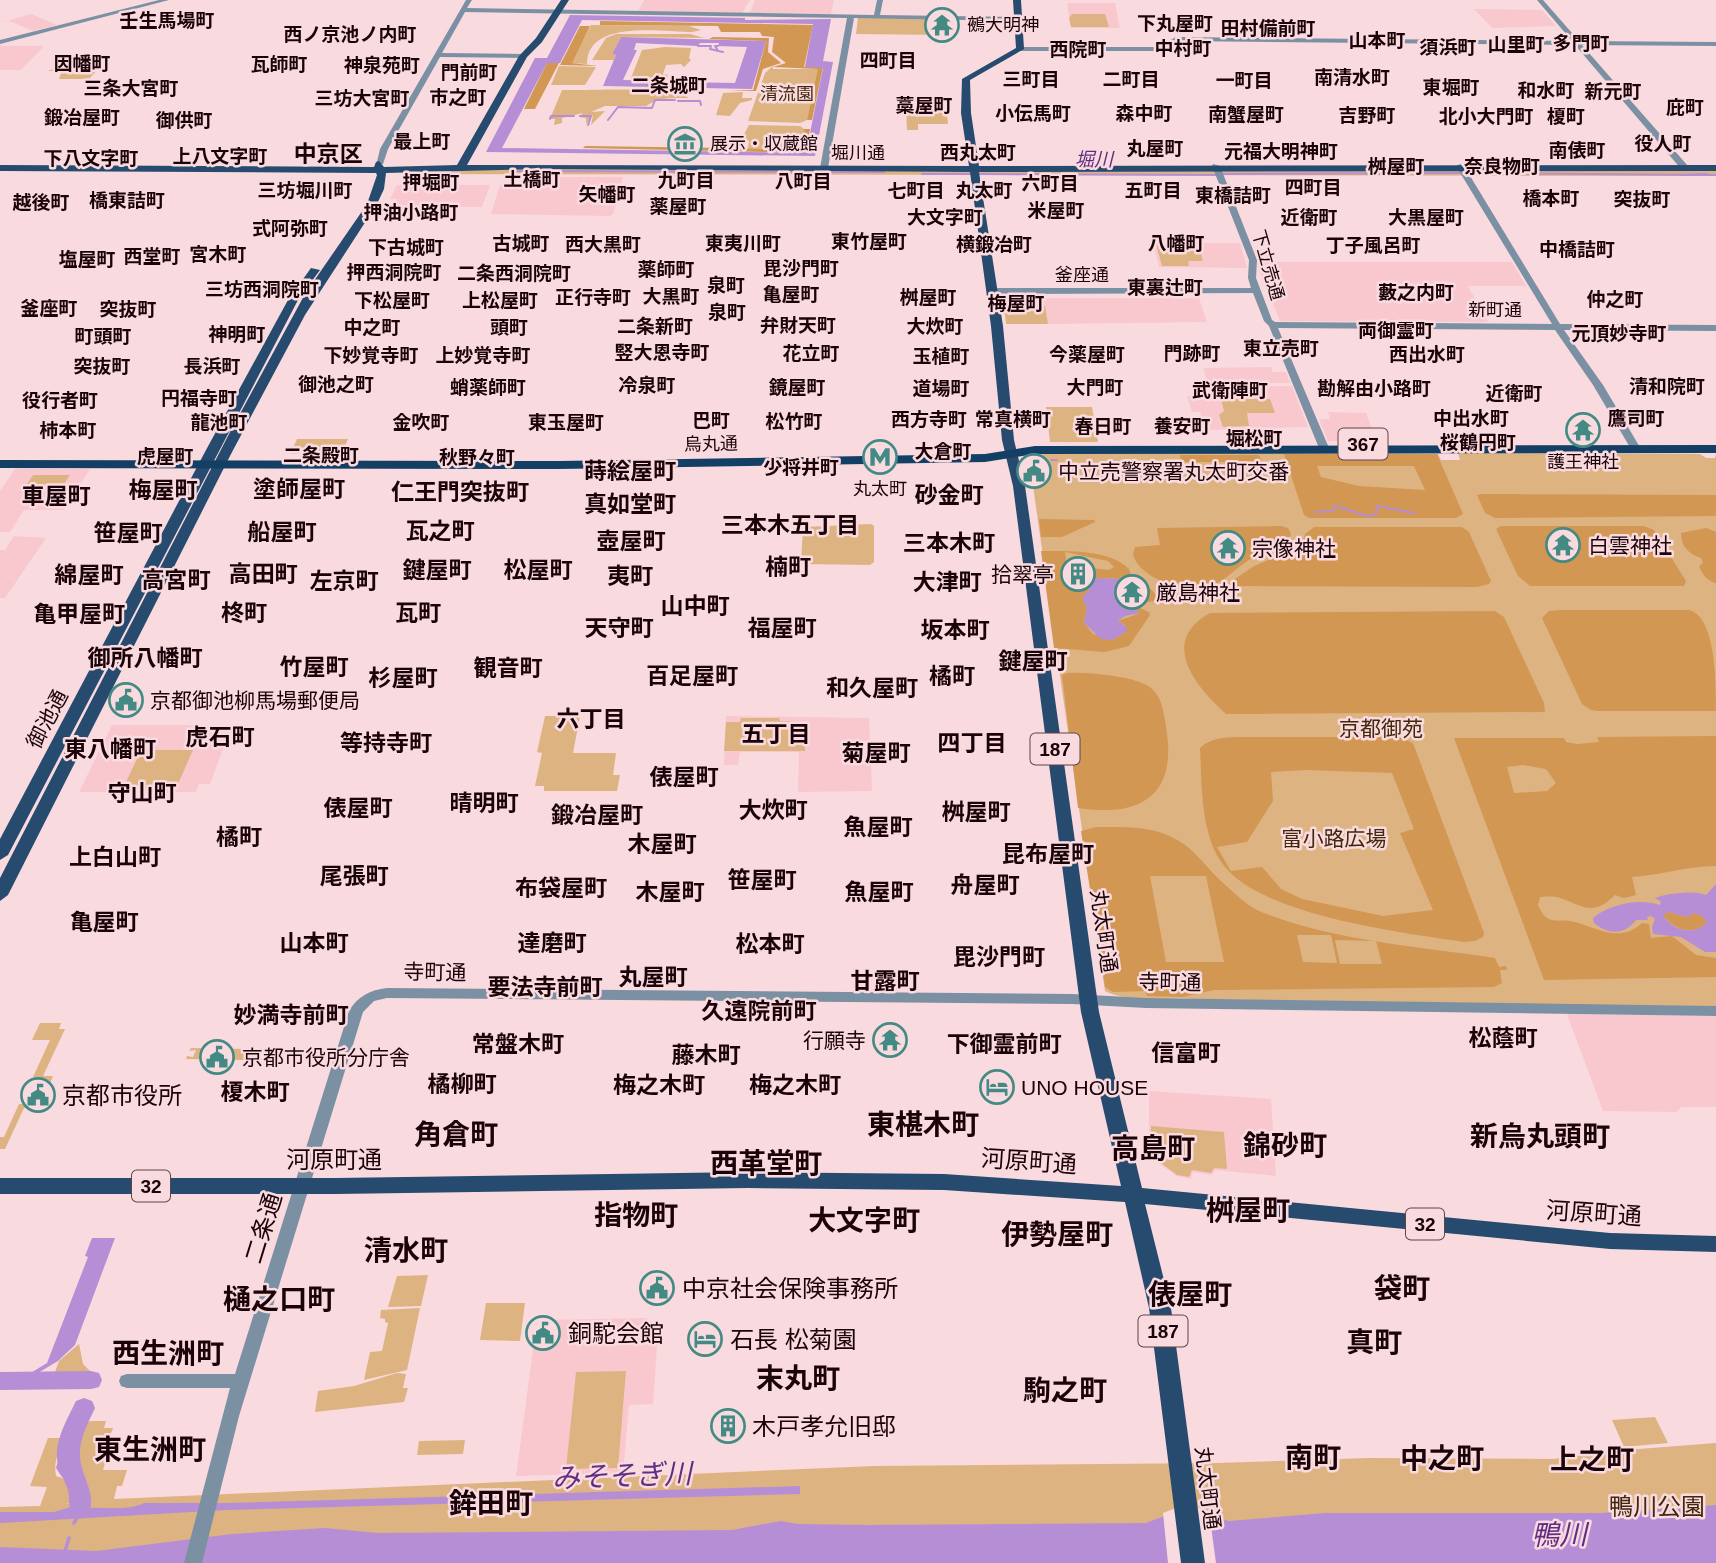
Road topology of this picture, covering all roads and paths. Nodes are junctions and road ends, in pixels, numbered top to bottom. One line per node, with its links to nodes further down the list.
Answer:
1 (166, 0): 12 (street)
2 (469, 0): 7 (street, 御池通)
3 (565, 0): 8 (main road)
4 (880, 0): 10 (street)
5 (1017, 0): 11 (main road)
6 (1539, 0): 13 (street)
7 (463, 10): 8 (street); 18 (street, 御池通)
8 (558, 12): 9 (street); 19 (main road)
9 (851, 16): 10 (street); 24 (street)
10 (877, 16): 11 (street)
11 (1019, 19): 16 (main road)
12 (3, 40)
13 (1576, 43): 14 (street); 17 (street); 25 (street)
14 (1716, 44)
15 (1178, 48): 17 (street)
16 (1020, 49): 17 (street); 29 (main road, 丸太町通 / 187)
17 (1157, 49)
18 (438, 55): 19 (street); 27 (street, 御池通)
19 (523, 56): 21 (main road)
20 (0, 163): 23 (main road, 堀川通)
21 (461, 165): 24 (main road, 堀川通); 27 (main road, 堀川通)
22 (1716, 166): 25 (main road, 堀川通)
23 (157, 167): 26 (main road, 堀川通); 27 (main road, 堀川通)
24 (825, 167): 29 (main road, 堀川通)
25 (1683, 167): 28 (main road, 堀川通)
26 (0, 168)
27 (378, 168): 41 (main road, 御池通)
28 (1462, 170): 30 (main road, 堀川通); 34 (street)
29 (975, 171): 30 (main road, 堀川通); 32 (main road, 丸太町通 / 187)
30 (1219, 171): 31 (street, 下立売通)
31 (1257, 290): 32 (street, 釜座通); 33 (street, 下立売通)
32 (992, 291): 39 (main road, 丸太町通 / 187)
33 (1273, 325): 34 (street, 新町通); 36 (street, 下立売通)
34 (1557, 326): 35 (street, 新町通); 37 (street)
35 (1716, 328)
36 (1323, 446): 37 (highway, 烏丸通 / 367); 39 (highway, 烏丸通 / 367)
37 (1635, 447): 38 (highway, 烏丸通 / 367)
38 (1716, 447)
39 (1012, 452): 41 (highway, 烏丸通 / 367); 46 (main road, 丸太町通 / 187)
40 (0, 458): 41 (highway, 烏丸通 / 367)
41 (213, 462): 42 (highway, 烏丸通 / 367); 43 (main road, 御池通); 44 (main road, 御池通)
42 (0, 464)
43 (0, 855)
44 (0, 895)
45 (372, 996): 46 (street, 寺町通); 49 (street, 二条通)
46 (1089, 1000): 47 (street, 寺町通); 50 (main road, 丸太町通 / 187)
47 (1716, 1011)
48 (0, 1186): 49 (main road, 河原町通 / 32)
49 (302, 1186): 50 (main road, 河原町通 / 32); 53 (street, 二条通)
50 (1135, 1195): 51 (main road, 河原町通 / 32); 56 (main road, 丸太町通 / 187)
51 (1716, 1244)
52 (127, 1381): 53 (street)
53 (241, 1381): 54 (street, 二条通)
54 (208, 1502): 55 (street, 二条通)
55 (193, 1563)
56 (1193, 1563)

